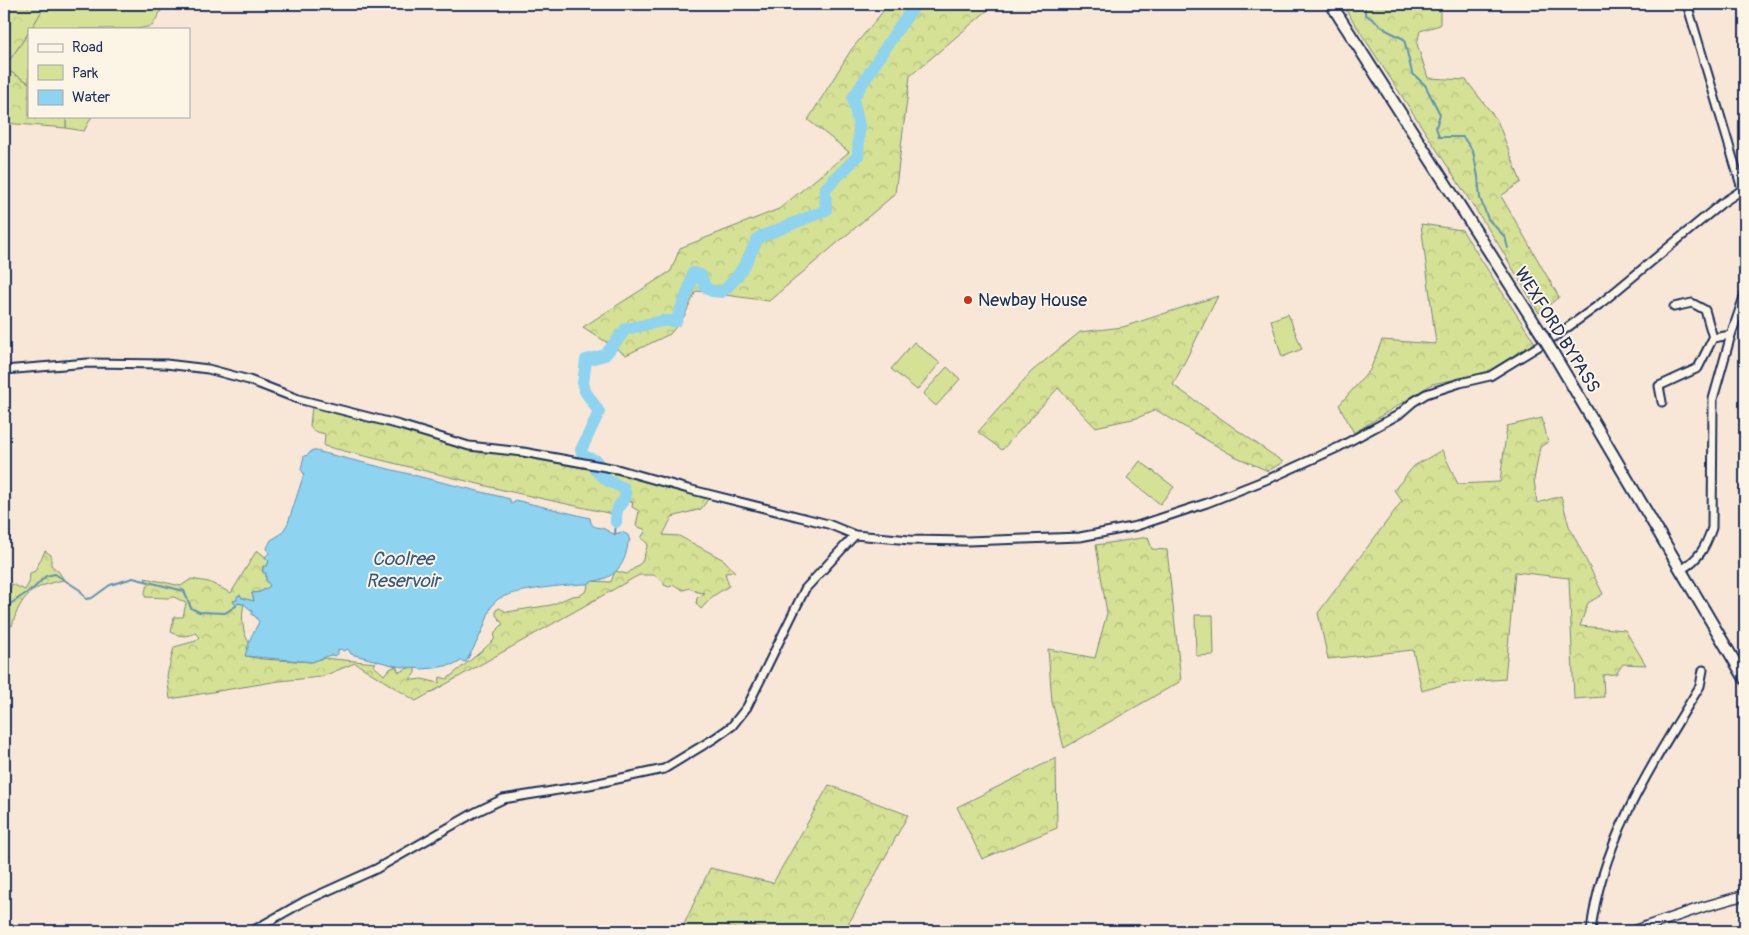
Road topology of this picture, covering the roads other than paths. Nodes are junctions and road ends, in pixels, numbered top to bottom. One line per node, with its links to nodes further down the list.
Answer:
1 (1331, 4): 12 (highway, WEXFORD BYPASS, bridge)
2 (1687, 4): 3 (street)
3 (1744, 189): 4 (street); 11 (street)
4 (1745, 198)
5 (1745, 294): 7 (street)
6 (1674, 307): 8 (street)
7 (1731, 336): 8 (street); 12 (street)
8 (1713, 338): 10 (street)
9 (4, 370): 11 (street)
10 (1662, 402)
11 (855, 535): 16 (street)
12 (1682, 570): 14 (highway, WEXFORD BYPASS)
13 (1703, 670): 17 (street)
14 (1745, 679)
15 (1745, 895): 18 (main road)
16 (252, 931)
17 (1592, 931)
18 (1633, 931)

